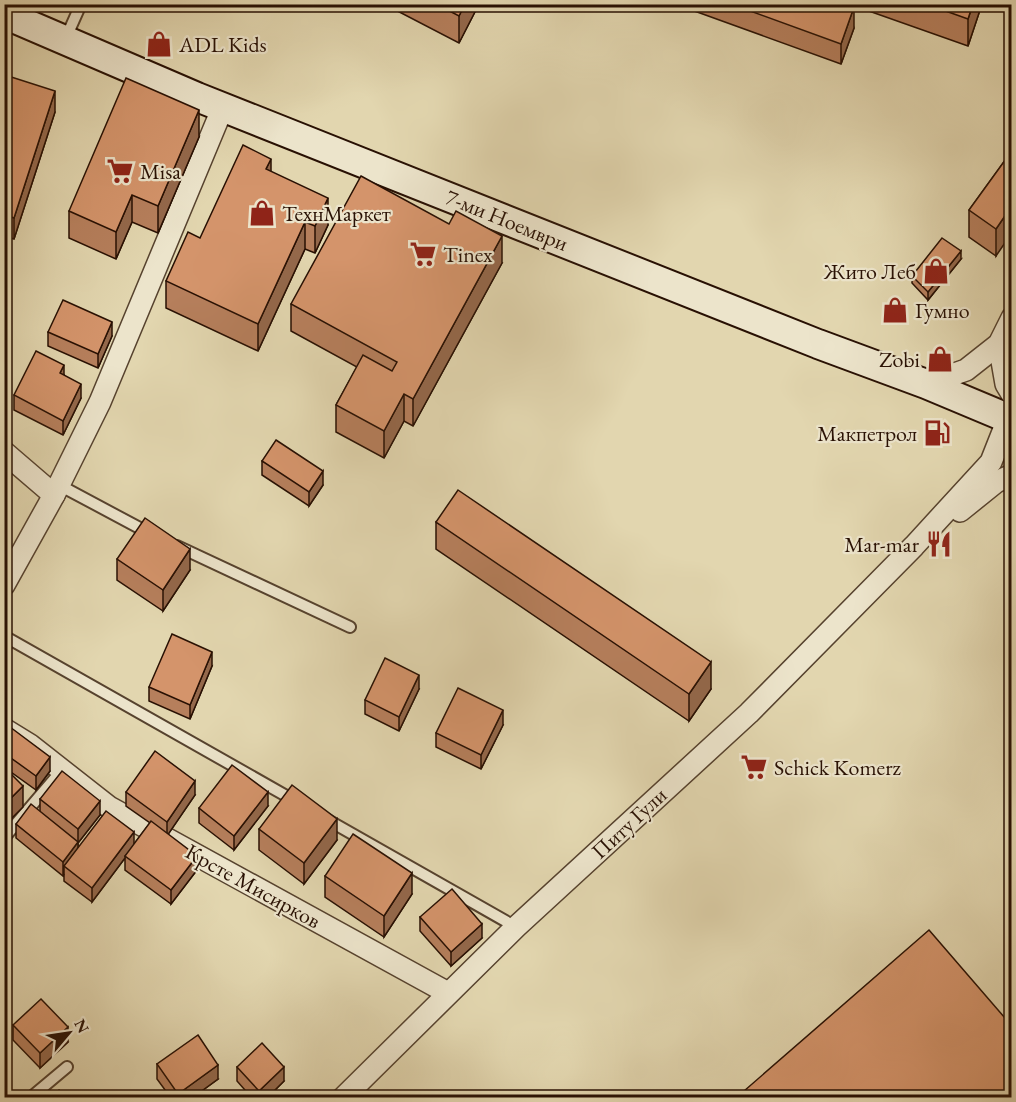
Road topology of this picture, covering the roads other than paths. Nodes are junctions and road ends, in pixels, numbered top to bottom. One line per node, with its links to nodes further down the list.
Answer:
1 (81, 4): 3 (lane)
2 (4, 14): 3 (street, 7-ми Ноември)
3 (64, 41): 4 (street, 7-ми Ноември)
4 (223, 106): 7 (street, 7-ми Ноември); 11 (street)
5 (1011, 318): 6 (street)
6 (999, 344): 7 (street); 8 (street)
7 (926, 384): 8 (street, 7-ми Ноември)
8 (1010, 411): 14 (street, Питу Гули)
9 (4, 452): 11 (street)
10 (1011, 475): 14 (street, Питу Гули)
11 (57, 490): 12 (lane); 15 (street)
12 (159, 537)
13 (170, 542): 16 (lane)
14 (914, 546): 21 (street, Питу Гули)
15 (4, 585)
16 (350, 627)
17 (4, 636): 21 (lane)
18 (4, 729): 19 (street, Крсте Мисирков)
19 (62, 770): 20 (lane); 22 (street, Крсте Мисирков)
20 (4, 838)
21 (516, 927): 22 (street, Питу Гули)
22 (448, 993): 25 (street, Питу Гули)
23 (67, 1067): 24 (lane)
24 (30, 1098)
25 (343, 1098)

